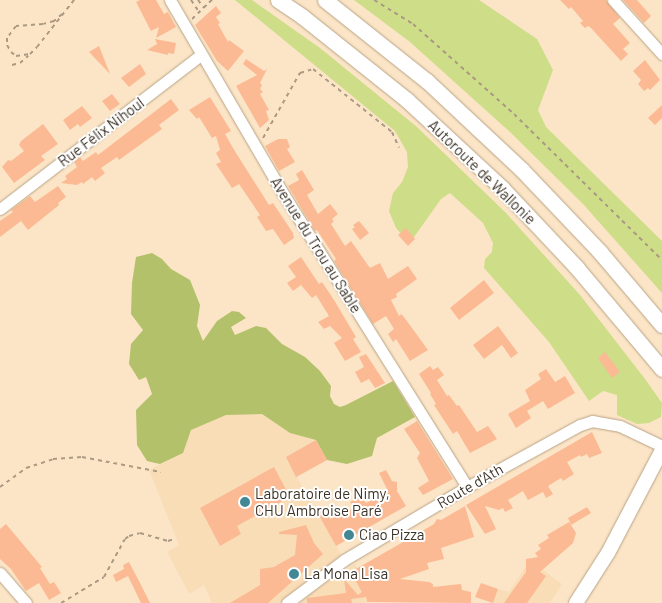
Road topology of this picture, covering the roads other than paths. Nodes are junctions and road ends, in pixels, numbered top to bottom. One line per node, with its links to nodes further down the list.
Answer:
1 (170, 0): 5 (street, Avenue du Trou au Sable)
2 (278, 0): 9 (highway, Autoroute de Wallonie)
3 (325, 0): 8 (highway, Autoroute de Wallonie)
4 (613, 0): 6 (street)
5 (201, 54): 7 (street, Rue Félix Nihoul); 12 (street, Avenue du Trou au Sable)
6 (662, 54)
7 (0, 209)
8 (662, 325)
9 (659, 366)
10 (662, 446): 12 (street, Route d'Ath)
11 (662, 450): 14 (main road)
12 (467, 487): 15 (street, Route d'Ath)
13 (0, 573): 16 (street)
14 (584, 597): 17 (main road)
15 (290, 602)
16 (26, 603)
17 (576, 603)

